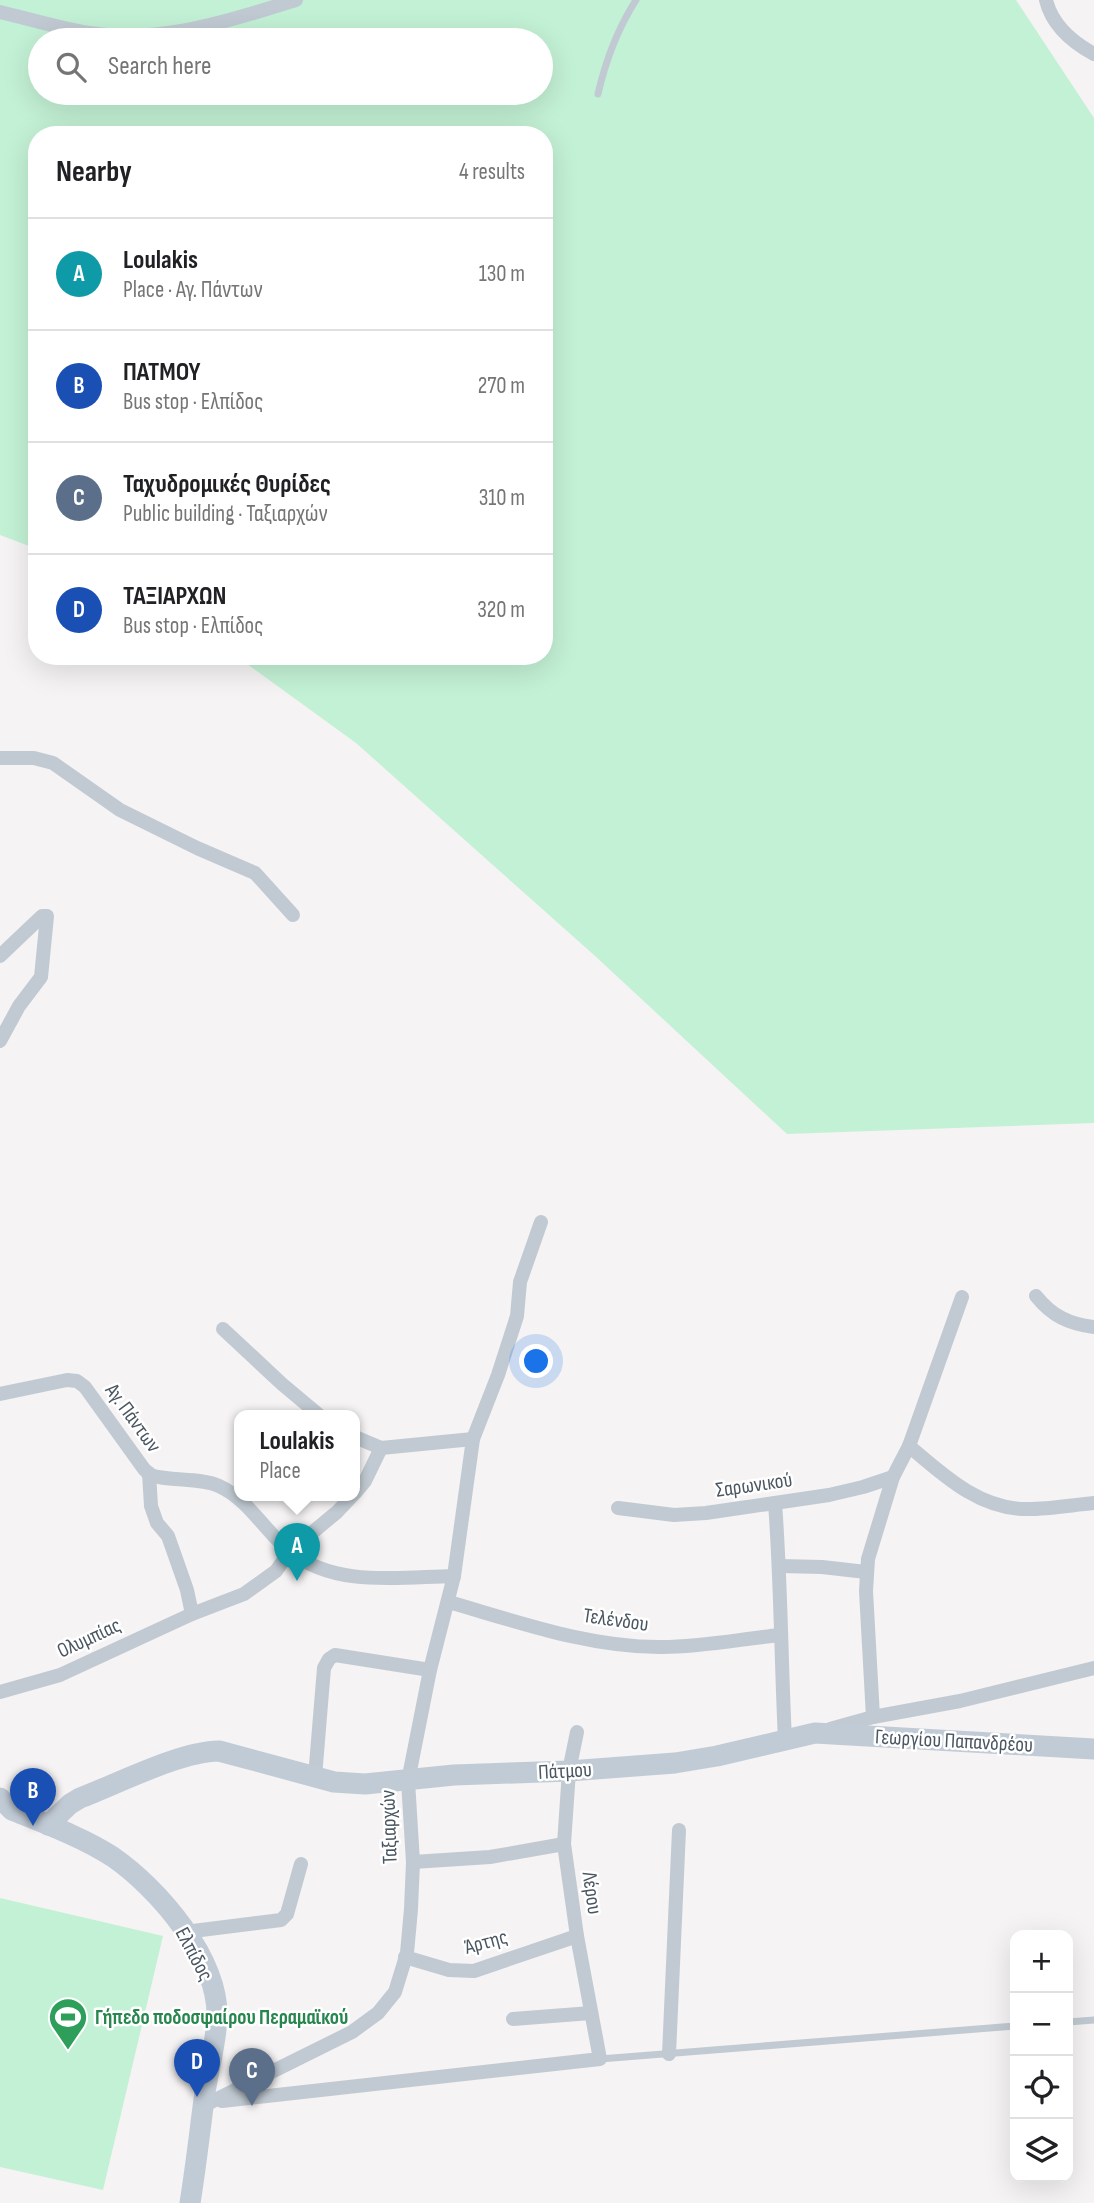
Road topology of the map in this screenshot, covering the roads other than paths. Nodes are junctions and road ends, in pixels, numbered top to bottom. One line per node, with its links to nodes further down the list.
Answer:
1 (296, 0): 6 (street)
2 (636, 0): 8 (lane)
3 (1046, 0): 7 (street)
4 (0, 12): 5 (street)
5 (69, 28)
6 (194, 28)
7 (1094, 54)
8 (598, 94)
9 (0, 758): 10 (street)
10 (293, 915)
11 (0, 956): 12 (street)
12 (0, 1041)
13 (541, 1222): 21 (street, Ταξιαρχών)
14 (1036, 1296): 16 (street)
15 (962, 1297): 22 (street)
16 (1094, 1327)
17 (223, 1329): 19 (street)
18 (0, 1394): 24 (street, Αγ. Πάντων)
19 (313, 1410)
20 (360, 1439): 23 (street)
21 (473, 1439): 23 (street); 36 (street, Ταξιαρχών)
22 (909, 1446): 25 (street); 31 (street)
23 (381, 1448): 26 (street, Ολυμπίας)
24 (149, 1474): 27 (street, Αγ. Πάντων); 38 (street)
25 (893, 1477): 30 (street, Σαρωνικού); 35 (street)
26 (360, 1487)
27 (234, 1494)
28 (241, 1501): 33 (street, Αγ. Πάντων)
29 (347, 1501): 33 (street, Ολυμπίας)
30 (775, 1503): 32 (street, Σαρωνικού); 34 (street)
31 (1094, 1503)
32 (618, 1508)
33 (290, 1551): 36 (street, Αγ. Πάντων); 38 (street, Ολυμπίας)
34 (780, 1566): 35 (street); 39 (street)
35 (866, 1572): 43 (street)
36 (454, 1576): 37 (street, Ταξιαρχών)
37 (449, 1602): 39 (street, Τελένδου); 41 (street, Ταξιαρχών)
38 (192, 1614): 42 (street, Ολυμπίας)
39 (780, 1635): 46 (street)
40 (1094, 1668): 43 (street, Πάτμου)
41 (430, 1670): 49 (street); 50 (street, Ταξιαρχών)
42 (0, 1692)
43 (873, 1717): 45 (street, Πάτμου)
44 (577, 1732): 48 (street, Λέρου)
45 (815, 1733): 46 (street, Πάτμου); 47 (street, Γεωργίου Παπανδρέου)
46 (785, 1740): 48 (street, Πάτμου)
47 (1094, 1749)
48 (569, 1771): 50 (street, Πάτμου); 54 (street, Λέρου)
49 (315, 1777): 50 (street, Πάτμου); 52 (street, Πάτμου)
50 (408, 1781): 55 (street, Ταξιαρχών)
51 (0, 1798): 52 (street, Ελπίδος)
52 (48, 1825): 57 (street, Ελπίδος)
53 (679, 1830): 65 (street)
54 (564, 1844): 55 (street); 58 (street, Λέρου)
55 (412, 1862): 59 (street, Ταξιαρχών)
56 (301, 1864): 57 (street)
57 (185, 1932): 67 (street, Ελπίδος)
58 (577, 1936): 59 (street, Άρτης); 60 (street, Λέρου)
59 (405, 1957): 67 (street, Ταξιαρχών)
60 (590, 2013): 61 (street); 66 (street, Λέρου)
61 (513, 2019)
62 (1094, 2020): 63 (lane)
63 (1073, 2022)
64 (1010, 2026): 65 (lane)
65 (669, 2054): 66 (lane)
66 (600, 2059): 67 (street)
67 (207, 2104): 68 (street, Ελπίδος)
68 (190, 2203)

